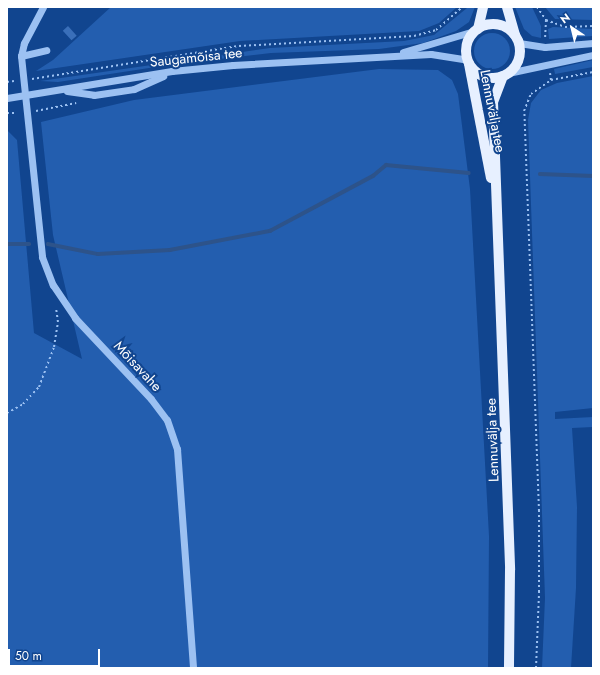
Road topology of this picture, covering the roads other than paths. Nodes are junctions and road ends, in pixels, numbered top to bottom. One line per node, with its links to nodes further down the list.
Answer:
1 (43, 7): 9 (street)
2 (483, 7): 4 (main road)
3 (506, 7): 5 (main road)
4 (476, 30): 5 (main road); 8 (street, Saugamõisa tee); 11 (main road)
5 (517, 39): 6 (street); 13 (main road)
6 (593, 43)
7 (46, 50): 9 (street)
8 (389, 55): 11 (street, Saugamõisa tee); 12 (street, Saugamõisa tee)
9 (21, 56): 15 (street, Mõisavahe)
10 (593, 56): 13 (street)
11 (468, 61): 13 (main road); 17 (main road, Lennuvälja tee)
12 (172, 72): 14 (street, Saugamõisa tee); 14 (street)
13 (505, 75): 17 (main road, Lennuvälja tee)
14 (61, 90): 15 (street, Saugamõisa tee)
15 (26, 96): 16 (street, Saugamõisa tee); 18 (street, Mõisavahe)
16 (7, 98)
17 (498, 211): 19 (main road, Lennuvälja tee)
18 (193, 668)
19 (509, 668)

